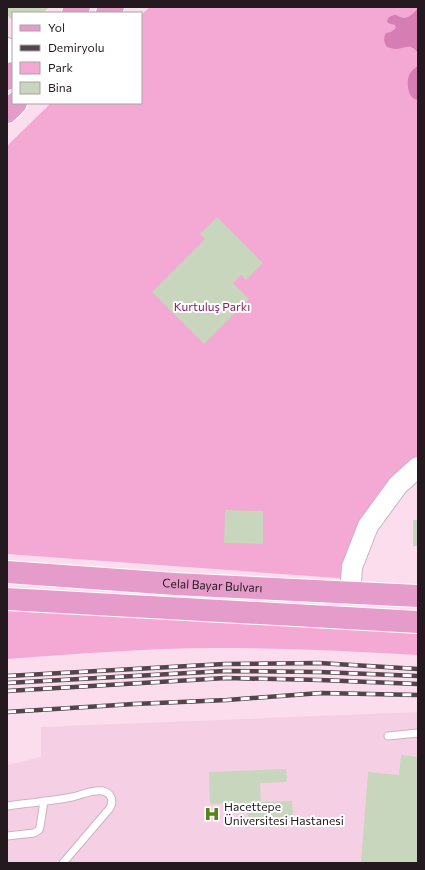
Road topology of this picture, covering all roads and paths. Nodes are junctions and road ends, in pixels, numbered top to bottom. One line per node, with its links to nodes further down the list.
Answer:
1 (15, 104): 2 (main road)
2 (7, 112)
3 (418, 467): 5 (main road)
4 (7, 572): 6 (main road, Celal Bayar Bulvarı)
5 (351, 582)
6 (418, 596)
7 (7, 599): 8 (main road, Celal Bayar Bulvarı)
8 (418, 622)
9 (418, 733): 10 (lane)
10 (388, 736)
11 (44, 801): 12 (lane); 13 (lane); 14 (lane)
12 (7, 806)
13 (7, 836)
14 (62, 863)

